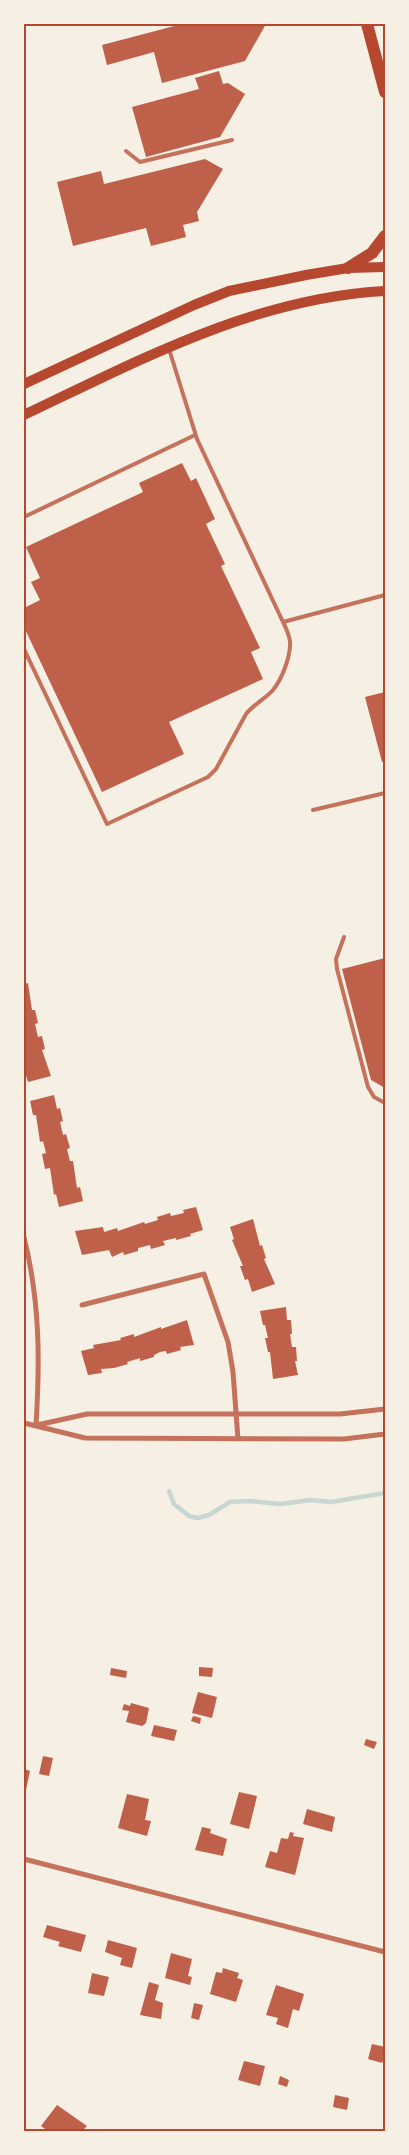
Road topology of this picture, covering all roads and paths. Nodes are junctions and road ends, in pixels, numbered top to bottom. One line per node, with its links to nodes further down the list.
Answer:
1 (367, 24): 2 (main road)
2 (385, 92)
3 (232, 140): 4 (lane)
4 (126, 151)
5 (385, 236): 7 (main road)
6 (385, 267): 7 (main road)
7 (348, 268): 10 (main road)
8 (385, 291): 9 (main road)
9 (168, 346): 11 (main road); 12 (lane)
10 (24, 384)
11 (24, 415)
12 (195, 436): 13 (lane); 15 (lane)
13 (24, 517)
14 (385, 595): 15 (lane)
15 (283, 622): 16 (lane)
16 (24, 649)
17 (385, 793): 18 (lane)
18 (312, 810)
19 (344, 937): 20 (lane)
20 (385, 1103)
21 (24, 1237): 26 (street)
22 (82, 1305): 24 (street)
23 (385, 1409): 24 (street)
24 (236, 1414): 26 (street); 28 (street)
25 (24, 1423): 26 (street)
26 (36, 1425): 28 (street)
27 (385, 1434): 28 (street)
28 (238, 1439)
29 (24, 1859): 30 (street)
30 (385, 1952)

